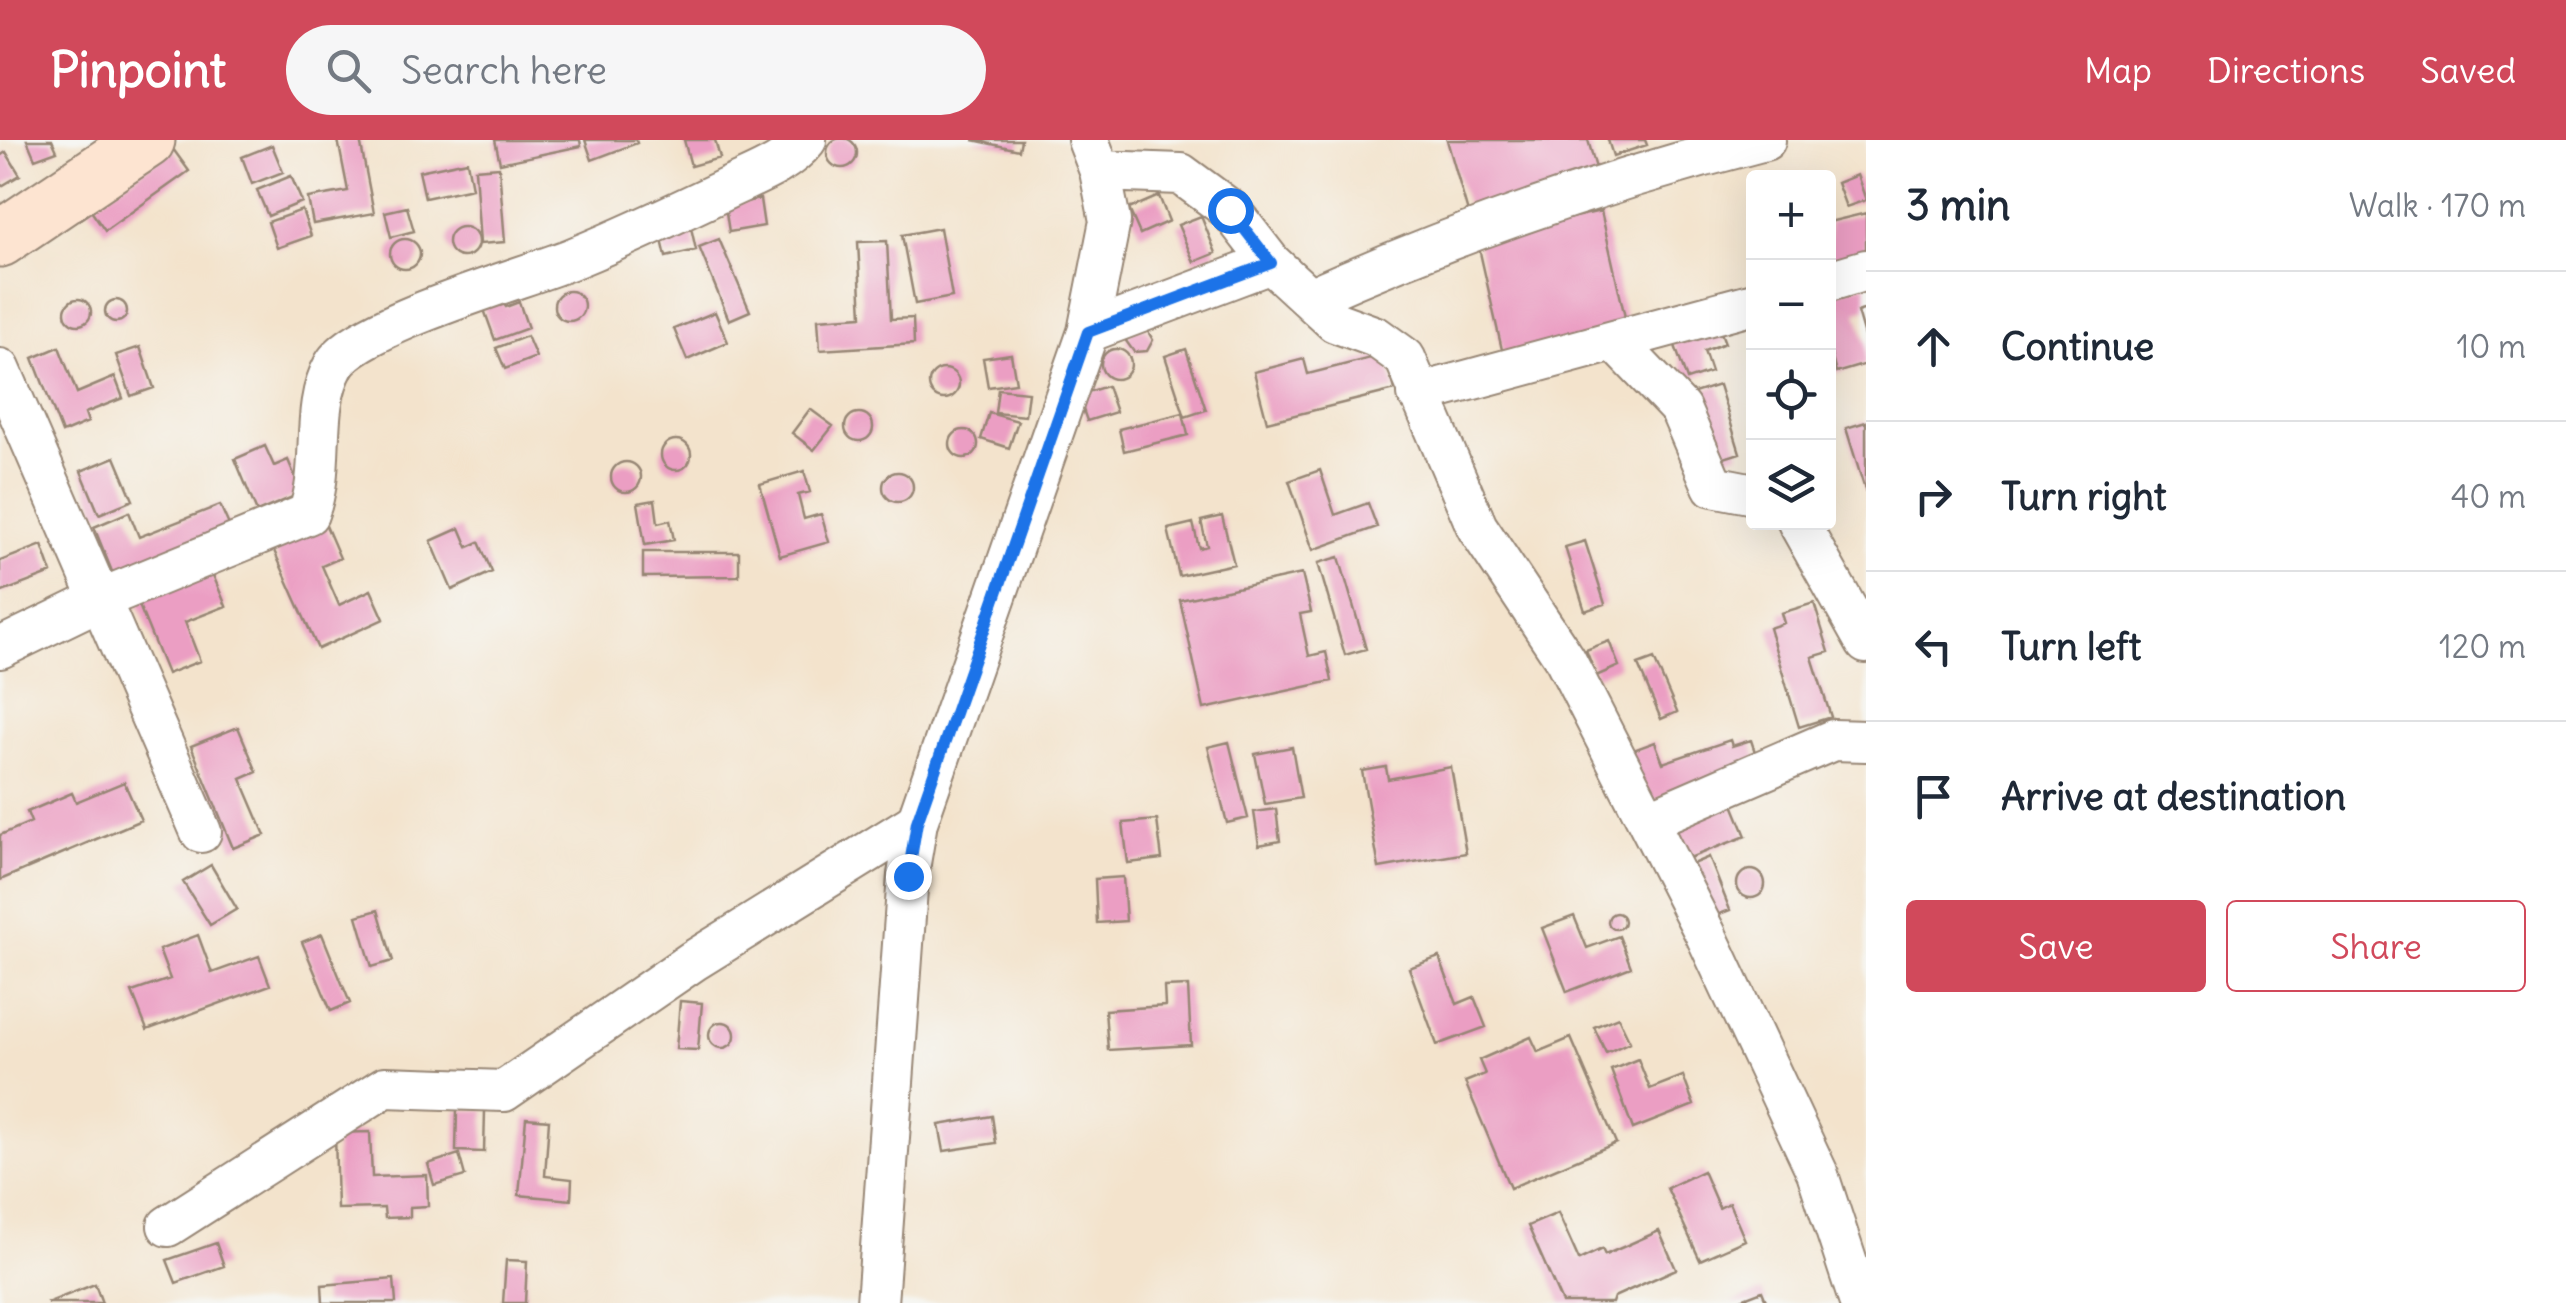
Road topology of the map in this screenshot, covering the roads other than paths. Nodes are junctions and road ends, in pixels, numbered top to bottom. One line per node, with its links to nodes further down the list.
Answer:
1 (147, 140): 5 (main road)
2 (806, 140): 17 (street)
3 (1758, 141): 9 (street)
4 (1094, 155): 6 (street); 11 (street)
5 (0, 238)
6 (1271, 263): 9 (street); 11 (street)
7 (1866, 270): 8 (street)
8 (1836, 279)
9 (1309, 298): 14 (street)
10 (1746, 304): 12 (street)
11 (1088, 332): 22 (street)
12 (1616, 342): 14 (street); 15 (street)
13 (0, 369): 17 (street)
14 (1418, 394): 21 (street)
15 (1746, 492)
16 (1802, 530): 18 (street)
17 (103, 598): 19 (street); 23 (street)
18 (1866, 643)
19 (0, 648)
20 (1866, 740): 21 (street)
21 (1648, 820): 25 (street)
22 (917, 822): 24 (street); 26 (street)
23 (202, 832)
24 (168, 1226)
25 (1862, 1296)
26 (877, 1303)

